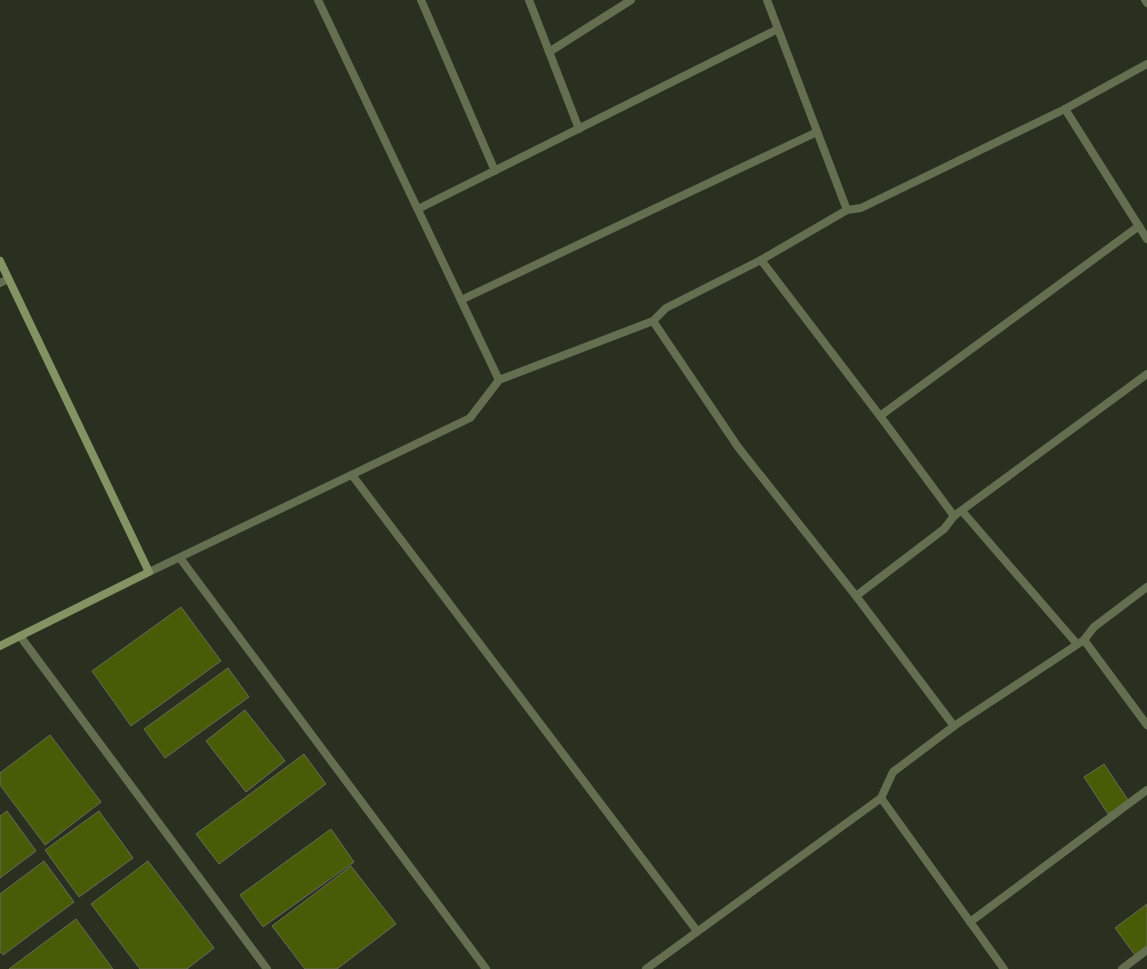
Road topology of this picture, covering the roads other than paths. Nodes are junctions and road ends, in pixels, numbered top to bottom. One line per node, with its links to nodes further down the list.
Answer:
1 (318, 0): 15 (street)
2 (421, 0): 14 (street)
3 (529, 0): 9 (street)
4 (631, 0): 9 (street)
5 (767, 0): 8 (street)
6 (1145, 0): 7 (street)
7 (1147, 3)
8 (778, 29): 12 (street); 13 (street)
9 (549, 52): 12 (street)
10 (1147, 64): 11 (street)
11 (1065, 108): 16 (street); 17 (street)
12 (579, 129): 14 (street)
13 (817, 132): 16 (street); 23 (street)
14 (495, 171): 15 (street)
15 (418, 209): 23 (street)
16 (847, 210): 19 (street)
17 (1139, 226): 18 (street); 27 (street)
18 (1147, 238)
19 (761, 260): 24 (street); 27 (street)
20 (0, 261): 21 (street)
21 (8, 279): 22 (street); 32 (street)
22 (0, 283)
23 (461, 300): 26 (street)
24 (653, 321): 26 (street); 34 (street)
25 (1147, 374): 29 (street)
26 (499, 380): 28 (street)
27 (880, 416): 30 (street)
28 (352, 475): 31 (street); 43 (street)
29 (962, 511): 30 (street); 36 (street)
30 (954, 516): 34 (street)
31 (180, 558): 32 (street); 46 (street)
32 (150, 572): 35 (street)
33 (1147, 587): 36 (street)
34 (856, 596): 39 (street)
35 (20, 636): 37 (street); 45 (street)
36 (1081, 642): 38 (street); 39 (street)
37 (0, 646)
38 (1147, 725)
39 (954, 726): 41 (street)
40 (1147, 790): 42 (street)
41 (881, 798): 42 (street); 43 (street)
42 (970, 922): 48 (street)
43 (697, 931): 47 (street)
44 (1147, 950): 49 (street)
45 (267, 969)
46 (486, 969)
47 (646, 969)
48 (1004, 969)
49 (1122, 969)

